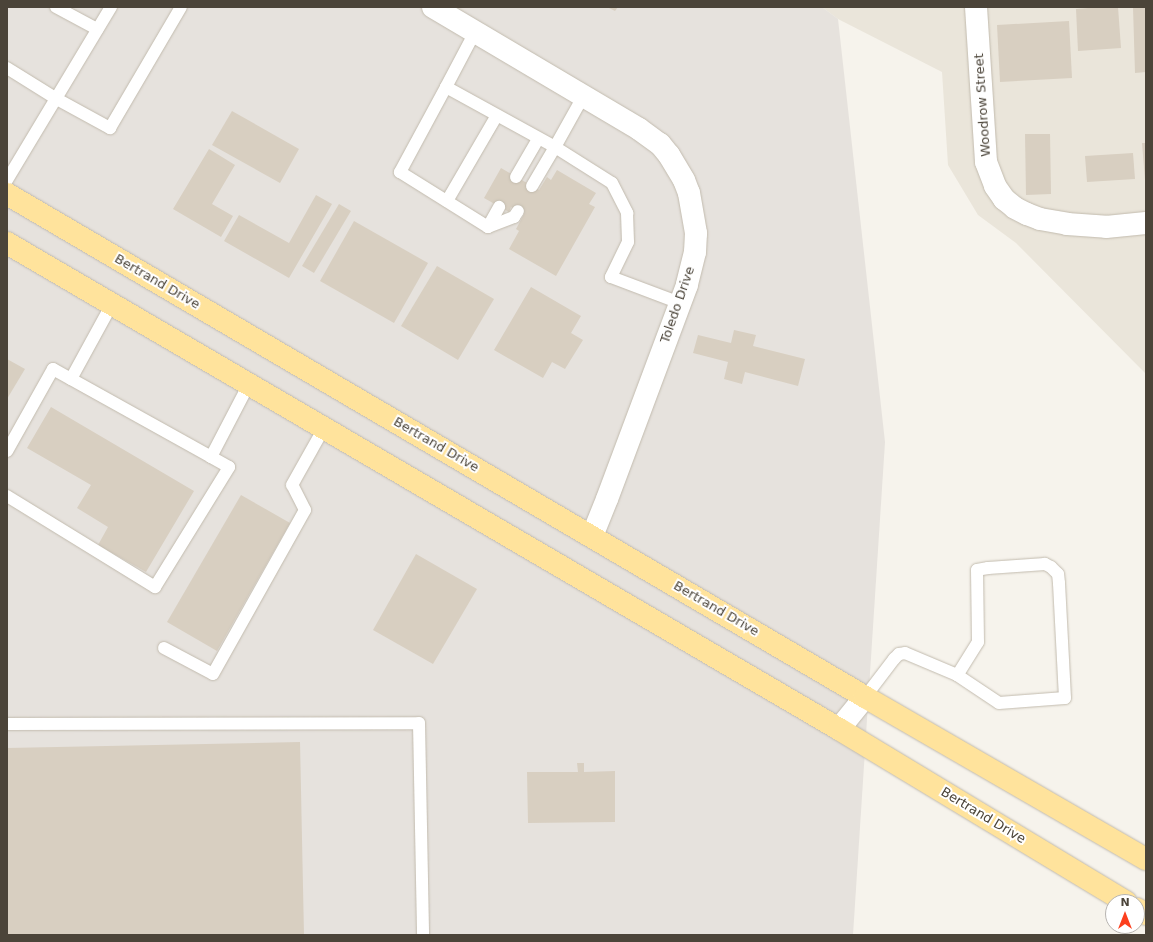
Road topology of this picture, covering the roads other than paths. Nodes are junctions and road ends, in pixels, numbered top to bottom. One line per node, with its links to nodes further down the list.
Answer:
1 (56, 7): 6 (lane)
2 (110, 7): 6 (lane)
3 (181, 7): 11 (lane)
4 (433, 7): 7 (street, Toledo Drive)
5 (976, 7): 22 (street, Woodrow Street)
6 (97, 29): 11 (lane)
7 (475, 32): 9 (lane); 10 (street, Toledo Drive)
8 (7, 68): 11 (lane)
9 (446, 87): 12 (lane); 19 (lane)
10 (584, 95): 14 (lane); 25 (street, Toledo Drive)
11 (55, 98): 16 (lane)
12 (497, 115): 13 (lane); 19 (lane)
13 (538, 139): 14 (lane); 15 (lane)
14 (554, 147): 17 (lane); 25 (lane)
15 (516, 177)
16 (7, 180)
17 (532, 186)
18 (7, 194): 33 (main road, Bertrand Drive)
19 (447, 201): 23 (lane)
20 (499, 207): 23 (lane)
21 (518, 211): 23 (lane)
22 (1146, 223)
23 (488, 227)
24 (7, 243): 26 (main road, Bertrand Drive)
25 (680, 303): 33 (street, Toledo Drive)
26 (112, 304): 27 (lane); 28 (main road, Bertrand Drive)
27 (71, 379): 30 (lane); 31 (lane)
28 (250, 384): 29 (main road, Bertrand Drive); 31 (lane)
29 (324, 428): 34 (lane); 38 (main road, Bertrand Drive)
30 (7, 451)
31 (211, 457): 32 (lane)
32 (7, 496)
33 (592, 536): 36 (main road, Bertrand Drive)
34 (164, 648)
35 (957, 674): 35 (lane); 36 (lane)
36 (865, 697): 38 (street); 39 (main road, Bertrand Drive)
37 (7, 724): 41 (lane)
38 (840, 729): 40 (main road, Bertrand Drive)
39 (1146, 859)
40 (1113, 894)
41 (423, 935)

